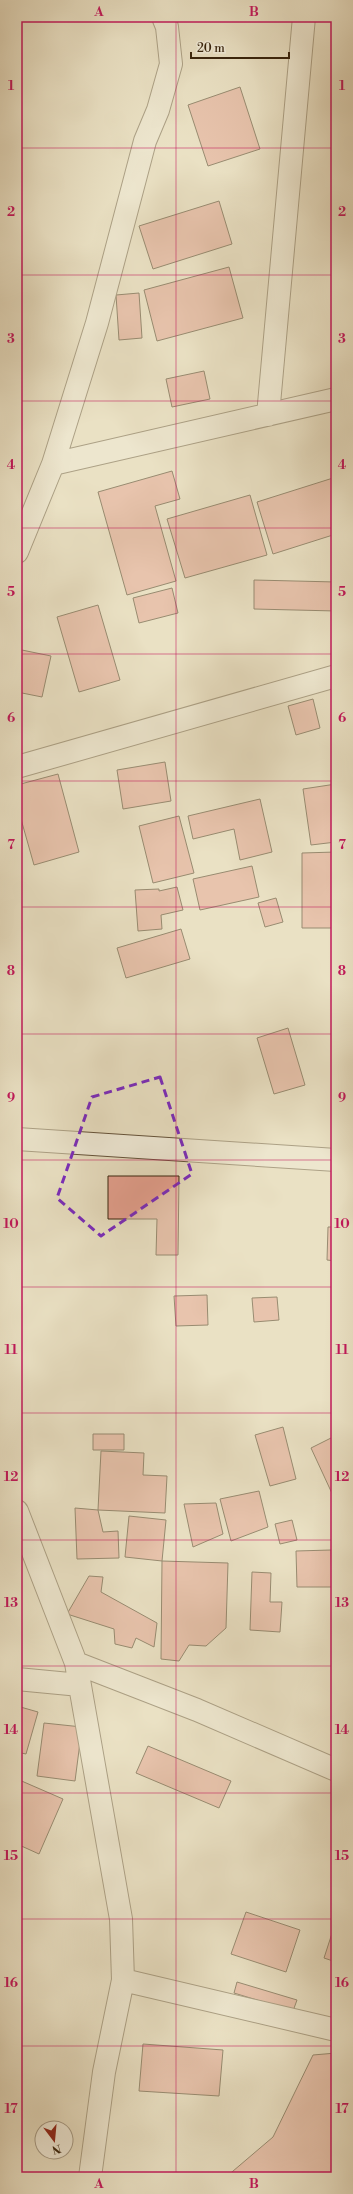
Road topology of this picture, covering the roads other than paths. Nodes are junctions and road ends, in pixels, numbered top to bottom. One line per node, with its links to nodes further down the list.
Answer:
1 (163, 17): 5 (street)
2 (304, 17): 4 (street)
3 (336, 399): 4 (street)
4 (268, 415): 5 (street)
5 (53, 464): 6 (street)
6 (17, 552)
7 (336, 676): 8 (street)
8 (17, 767)
9 (17, 1139): 10 (street)
10 (336, 1160)
11 (17, 1511): 12 (street)
12 (76, 1663): 14 (street); 15 (street)
13 (17, 1679): 14 (street)
14 (80, 1685): 16 (street)
15 (336, 1770)
16 (123, 1980): 17 (street); 18 (street)
17 (336, 2030)
18 (90, 2177)

